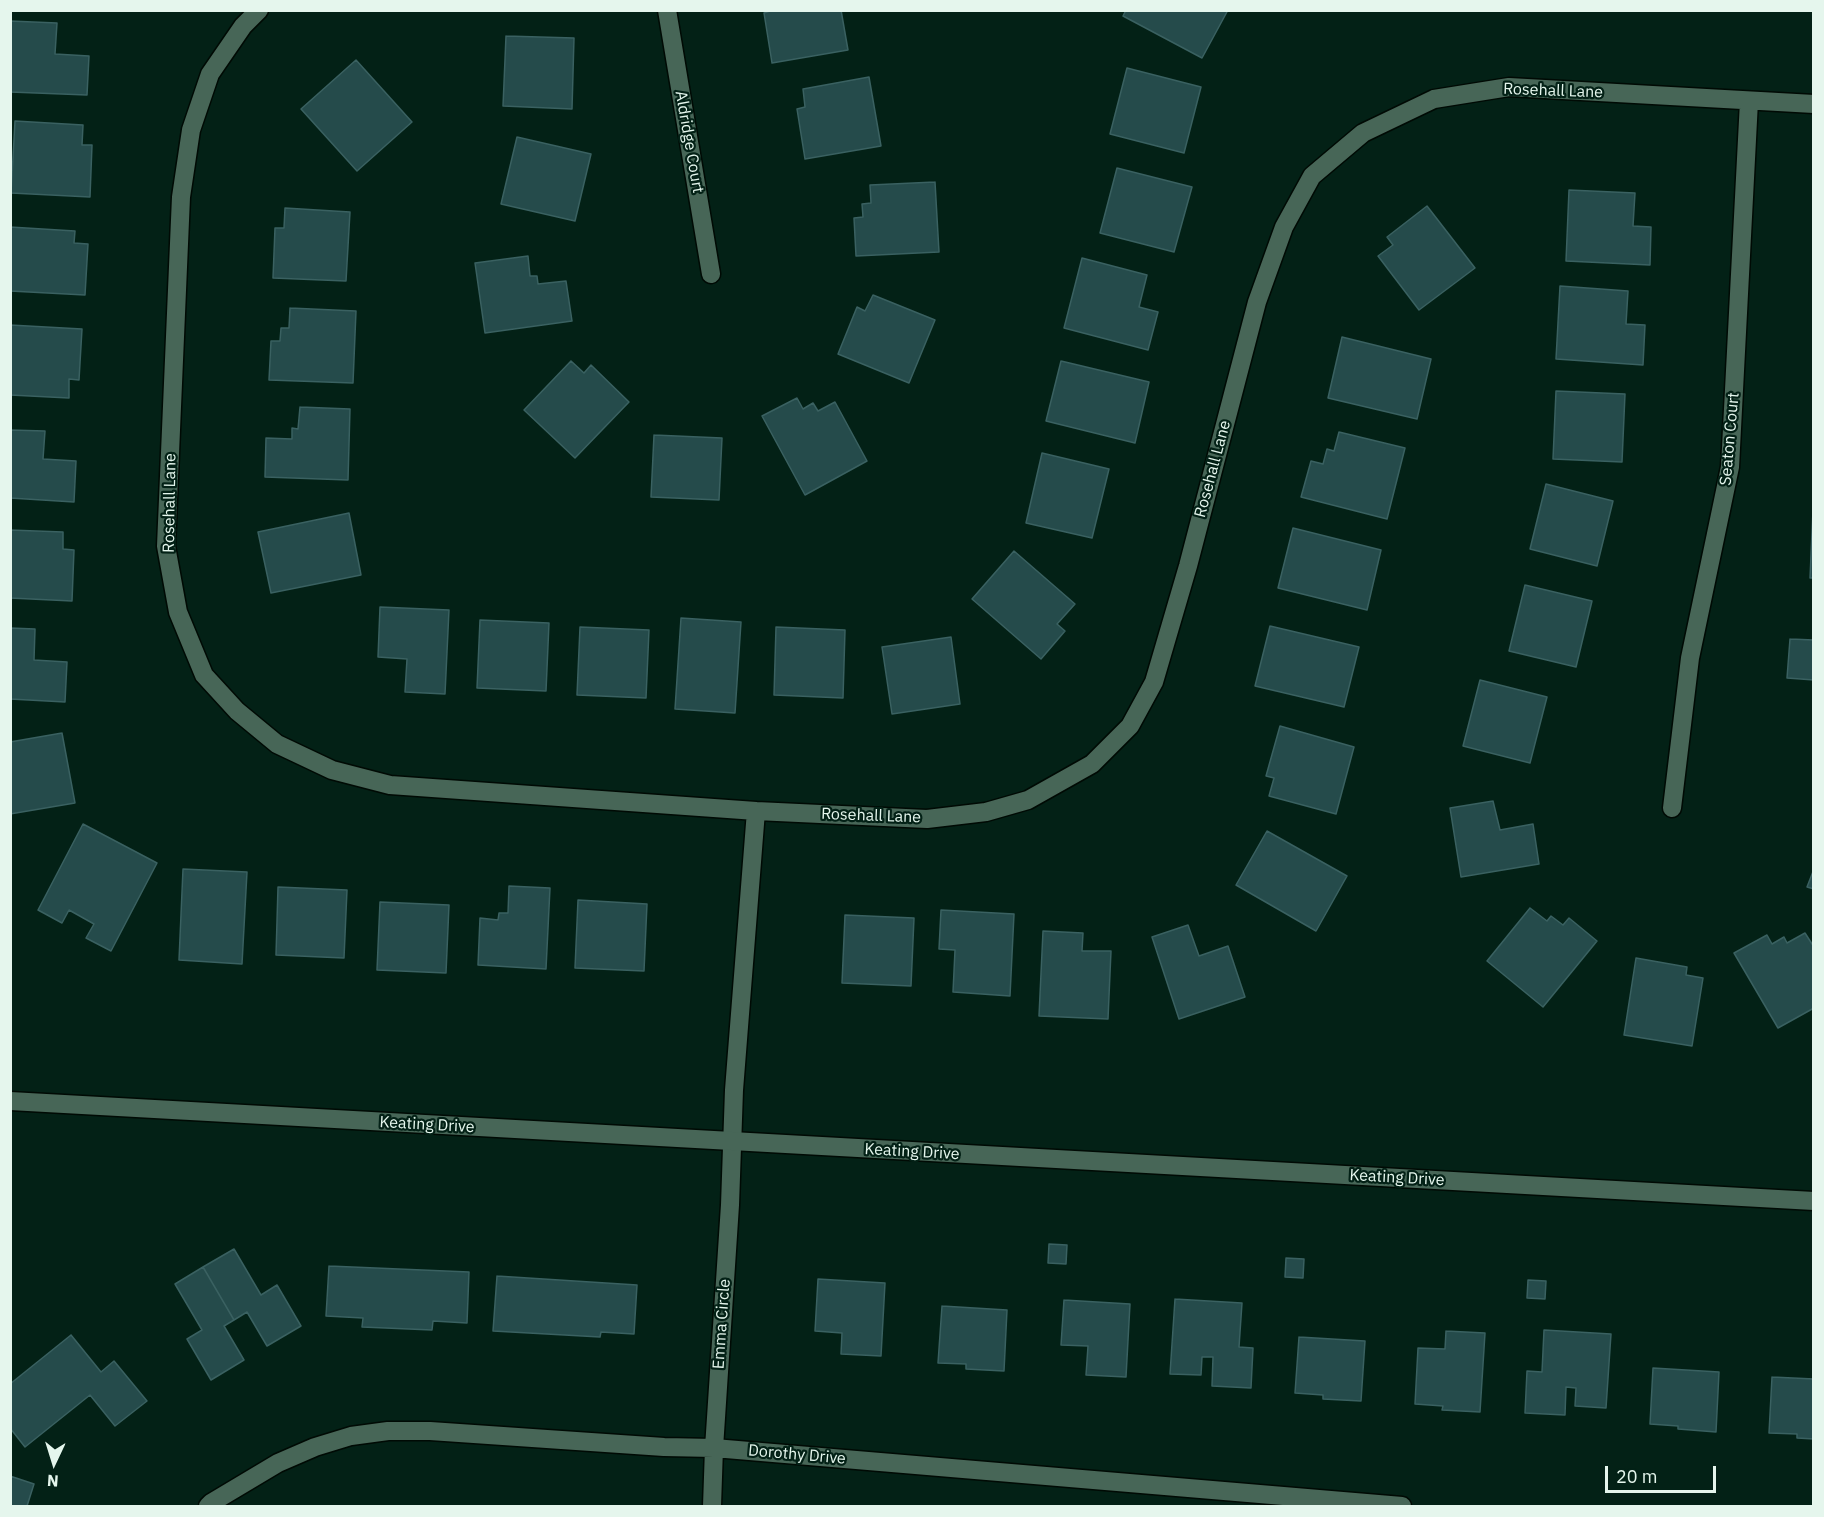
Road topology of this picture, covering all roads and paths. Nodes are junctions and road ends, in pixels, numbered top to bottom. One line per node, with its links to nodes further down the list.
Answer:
1 (259, 10): 7 (street, Rosehall Lane)
2 (667, 10): 5 (street, Aldridge Court)
3 (1749, 101): 4 (street, Rosehall Lane); 6 (street, Seaton Court); 7 (street, Rosehall Lane)
4 (1814, 104)
5 (711, 274)
6 (1672, 808)
7 (756, 811): 9 (street, Emma Circle)
8 (10, 1101): 9 (street, Keating Drive)
9 (733, 1142): 10 (street, Keating Drive); 11 (street, Emma Circle)
10 (1814, 1202)
11 (714, 1448): 12 (street, Dorothy Drive); 13 (street, Emma Circle); 14 (street, Dorothy Drive)
12 (208, 1506)
13 (712, 1506)
14 (1401, 1506)

